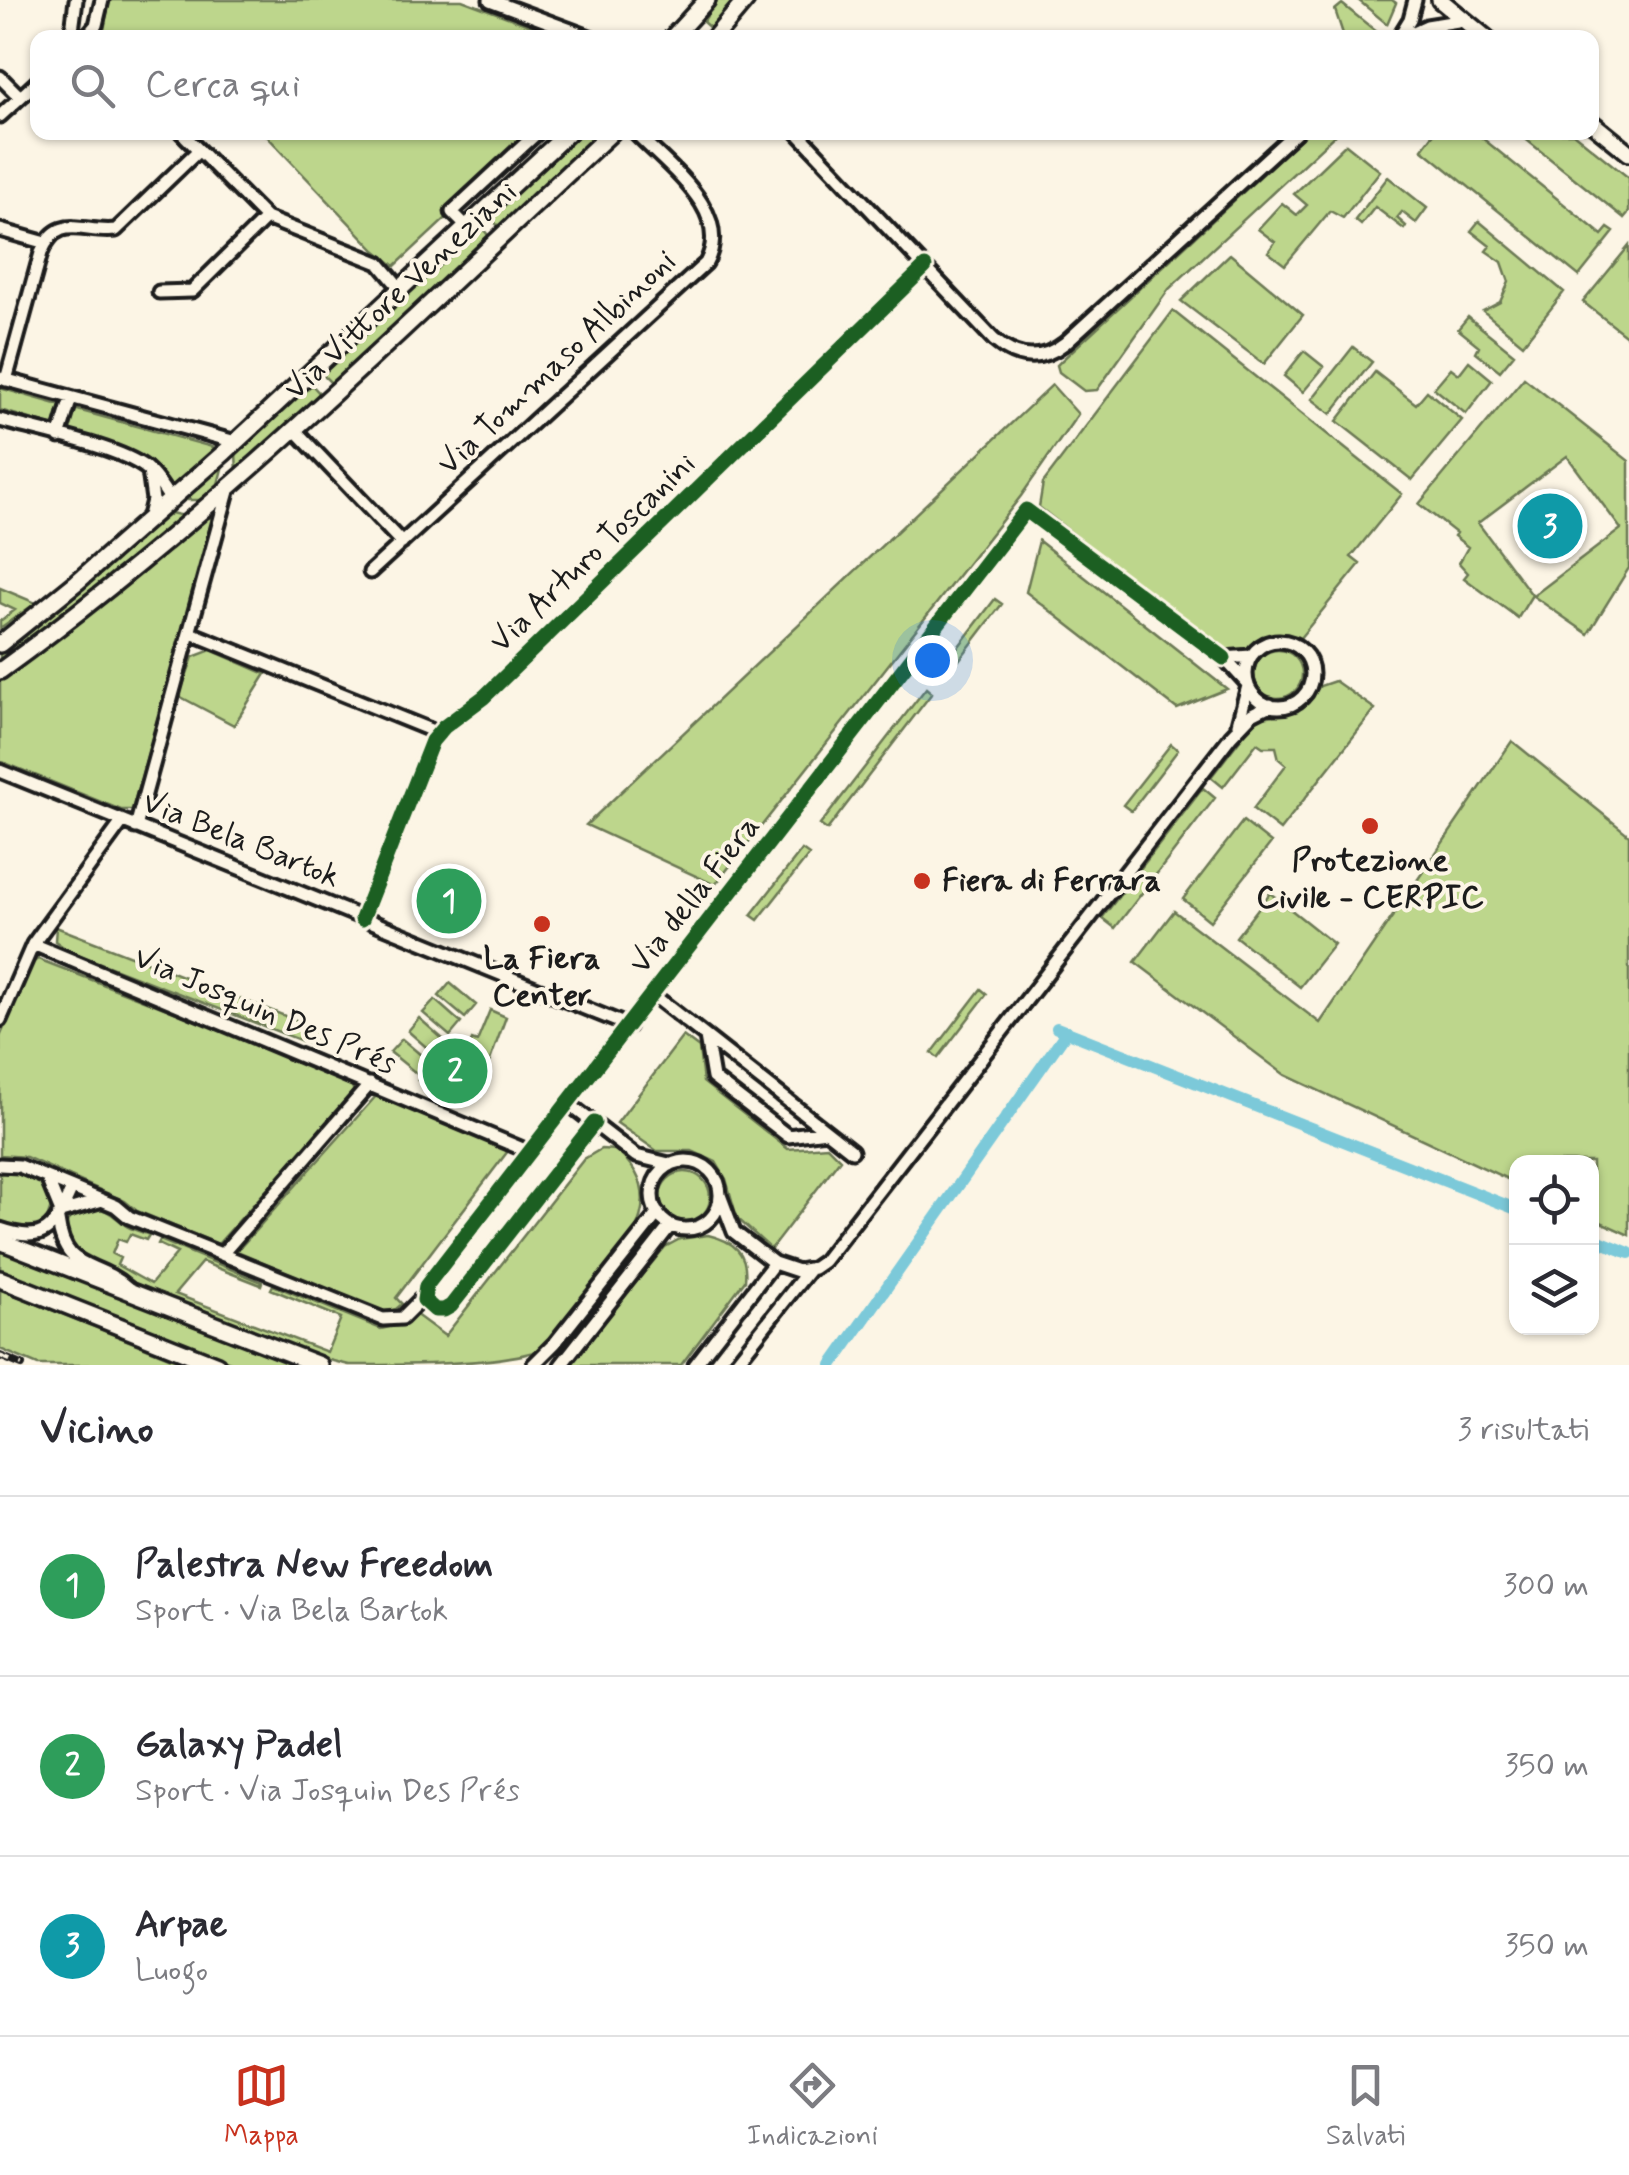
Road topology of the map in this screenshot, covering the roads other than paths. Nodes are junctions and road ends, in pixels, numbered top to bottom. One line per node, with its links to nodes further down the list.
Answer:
1 (76, 0): 9 (street)
2 (102, 0): 13 (street)
3 (490, 0): 14 (street)
4 (707, 0): 10 (main road)
5 (746, 0): 17 (main road)
6 (1415, 0): 18 (street)
7 (1440, 0): 8 (main road)
8 (1464, 20): 19 (street); 20 (main road)
9 (73, 21): 11 (street); 12 (street)
10 (690, 21): 15 (main road); 16 (main road)
11 (72, 30)
12 (81, 30)
13 (92, 30)
14 (571, 30)
15 (680, 30)
16 (701, 30)
17 (718, 30)
18 (1404, 30)
19 (1418, 30)
20 (1476, 30)
21 (0, 77): 23 (street)
22 (30, 89): 23 (street)
23 (20, 98): 24 (street)
24 (0, 116)
25 (1599, 129): 34 (main road)
26 (189, 140): 33 (street)
27 (529, 140): 37 (street)
28 (560, 140): 35 (main road, Via Vittore Veneziani)
29 (603, 140): 39 (main road, Via Vittore Veneziani)
30 (643, 140): 57 (street, Via Tommaso Albinoni)
31 (805, 140): 41 (street)
32 (1287, 140): 41 (street)
33 (198, 150): 36 (street); 40 (street)
34 (1629, 153)
35 (481, 214): 37 (main road, Via Vittore Veneziani); 39 (main road)
36 (266, 218): 42 (street); 43 (street)
37 (466, 226): 42 (main road, Via Vittore Veneziani)
38 (0, 230): 40 (street)
39 (500, 237): 46 (main road, Via Vittore Veneziani)
40 (46, 243): 45 (street)
41 (925, 267): 66 (street, Via Arturo Toscanini)
42 (400, 288): 44 (main road, Via Vittore Veneziani)
43 (159, 292)
44 (311, 372): 46 (main road); 51 (main road, Via Vittore Veneziani)
45 (3, 379): 47 (street)
46 (330, 395): 49 (main road, Via Vittore Veneziani)
47 (72, 398): 50 (street); 51 (street)
48 (0, 420): 50 (street)
49 (294, 429): 53 (main road, Via Vittore Veneziani); 57 (street)
50 (59, 437): 52 (street)
51 (230, 447): 53 (main road); 54 (main road, Via Vittore Veneziani)
52 (149, 471): 54 (street); 56 (street)
53 (228, 490): 55 (main road, Via Vittore Veneziani); 59 (street)
54 (172, 499): 55 (main road); 56 (main road, Via Vittore Veneziani)
55 (203, 512): 63 (main road, Via Vittore Veneziani)
56 (148, 520): 60 (main road, Via Vittore Veneziani)
57 (402, 543): 58 (street, Via Tommaso Albinoni)
58 (370, 572)
59 (191, 633): 66 (street); 70 (street)
60 (0, 644)
61 (1252, 656): 62 (street); 64 (street); 65 (street)
62 (1224, 658): 64 (street, Via della Fiera); 73 (street, Via della Fiera)
63 (0, 671)
64 (1248, 685): 65 (street, Via della Fiera); 67 (street)
65 (1270, 705): 67 (street)
66 (438, 734): 71 (street, Via Arturo Toscanini)
67 (1231, 736): 100 (street)
68 (0, 770): 69 (street, Via Bela Bartok)
69 (122, 822): 70 (street, Via Bela Bartok); 72 (street)
70 (136, 828): 71 (street, Via Bela Bartok)
71 (362, 918): 75 (street, Via Bela Bartok)
72 (33, 944): 74 (street); 77 (street, Via Josquin Des Prés)
73 (653, 996): 75 (street, Via della Fiera); 76 (street, Via della Fiera)
74 (0, 1020)
75 (629, 1026): 78 (street, Via della Fiera)
76 (706, 1037): 80 (street, Via della Fiera); 80 (street)
77 (370, 1084): 82 (street, Via Josquin Des Prés); 98 (street)
78 (569, 1104): 79 (street); 82 (street, Via della Fiera)
79 (594, 1123): 83 (street); 103 (street, Via della Fiera)
80 (826, 1131): 81 (street, Via della Fiera)
81 (852, 1151)
82 (530, 1152): 103 (street, Via della Fiera)
83 (636, 1156): 84 (street); 88 (street)
84 (669, 1164): 88 (street); 89 (street)
85 (0, 1165): 86 (street, Via della Fiera)
86 (46, 1177): 87 (street, Via della Fiera); 92 (street)
87 (72, 1188): 90 (street, Via della Fiera); 92 (street)
88 (652, 1190): 91 (street)
89 (720, 1194): 95 (street); 96 (street)
90 (103, 1201): 92 (street); 98 (street, Via della Fiera)
91 (658, 1213): 93 (street); 106 (street)
92 (60, 1216): 94 (street); 102 (street)
93 (670, 1226): 95 (street); 107 (street)
94 (0, 1229)
95 (695, 1229): 96 (street)
96 (734, 1232): 99 (street)
97 (0, 1240): 102 (main road)
98 (222, 1254): 103 (street, Via della Fiera)
99 (774, 1263): 100 (street); 108 (street)
100 (809, 1270): 109 (street)
101 (0, 1279): 104 (main road)
102 (137, 1296): 105 (main road)
103 (423, 1297)
104 (218, 1365)
105 (319, 1365)
106 (533, 1365)
107 (561, 1365)
108 (695, 1365)
109 (734, 1365)

